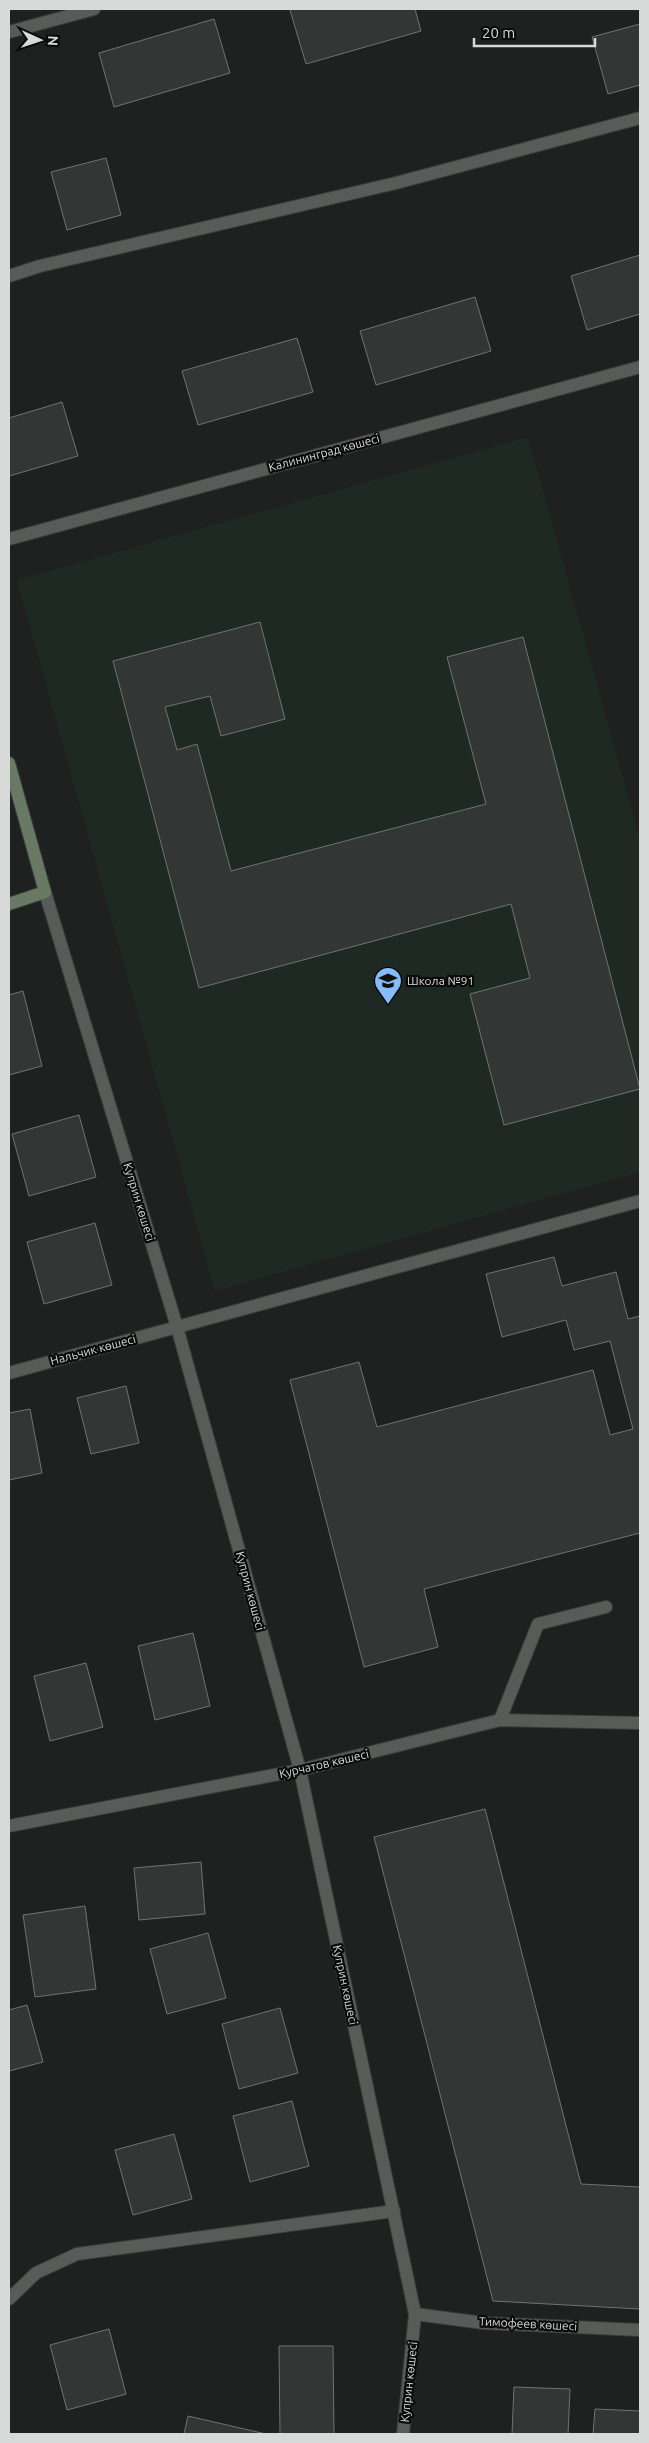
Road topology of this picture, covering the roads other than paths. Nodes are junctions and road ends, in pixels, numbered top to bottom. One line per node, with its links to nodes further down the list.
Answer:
1 (94, 9): 2 (street)
2 (9, 32)
3 (640, 118): 4 (street)
4 (9, 276)
5 (640, 367): 6 (street, Калининград көшесі)
6 (9, 539)
7 (9, 763): 8 (street, Куприн көшесі)
8 (45, 892): 9 (street); 11 (street, Куприн көшесі)
9 (9, 904)
10 (640, 1201): 11 (street, Нальчик көшесі)
11 (177, 1326): 12 (street, Нальчик көшесі); 16 (street, Куприн көшесі)
12 (9, 1373)
13 (606, 1607): 14 (street)
14 (500, 1720): 15 (street, Курчатов көшесі); 16 (street, Курчатов көшесі)
15 (640, 1723)
16 (300, 1770): 17 (street, Курчатов көшесі); 18 (street, Куприн көшесі)
17 (9, 1826)
18 (394, 2212): 19 (street); 20 (street, Куприн көшесі)
19 (9, 2299)
20 (415, 2314): 21 (street, Тимофеев көшесі); 22 (street, Куприн көшесі)
21 (640, 2330)
22 (403, 2434)

